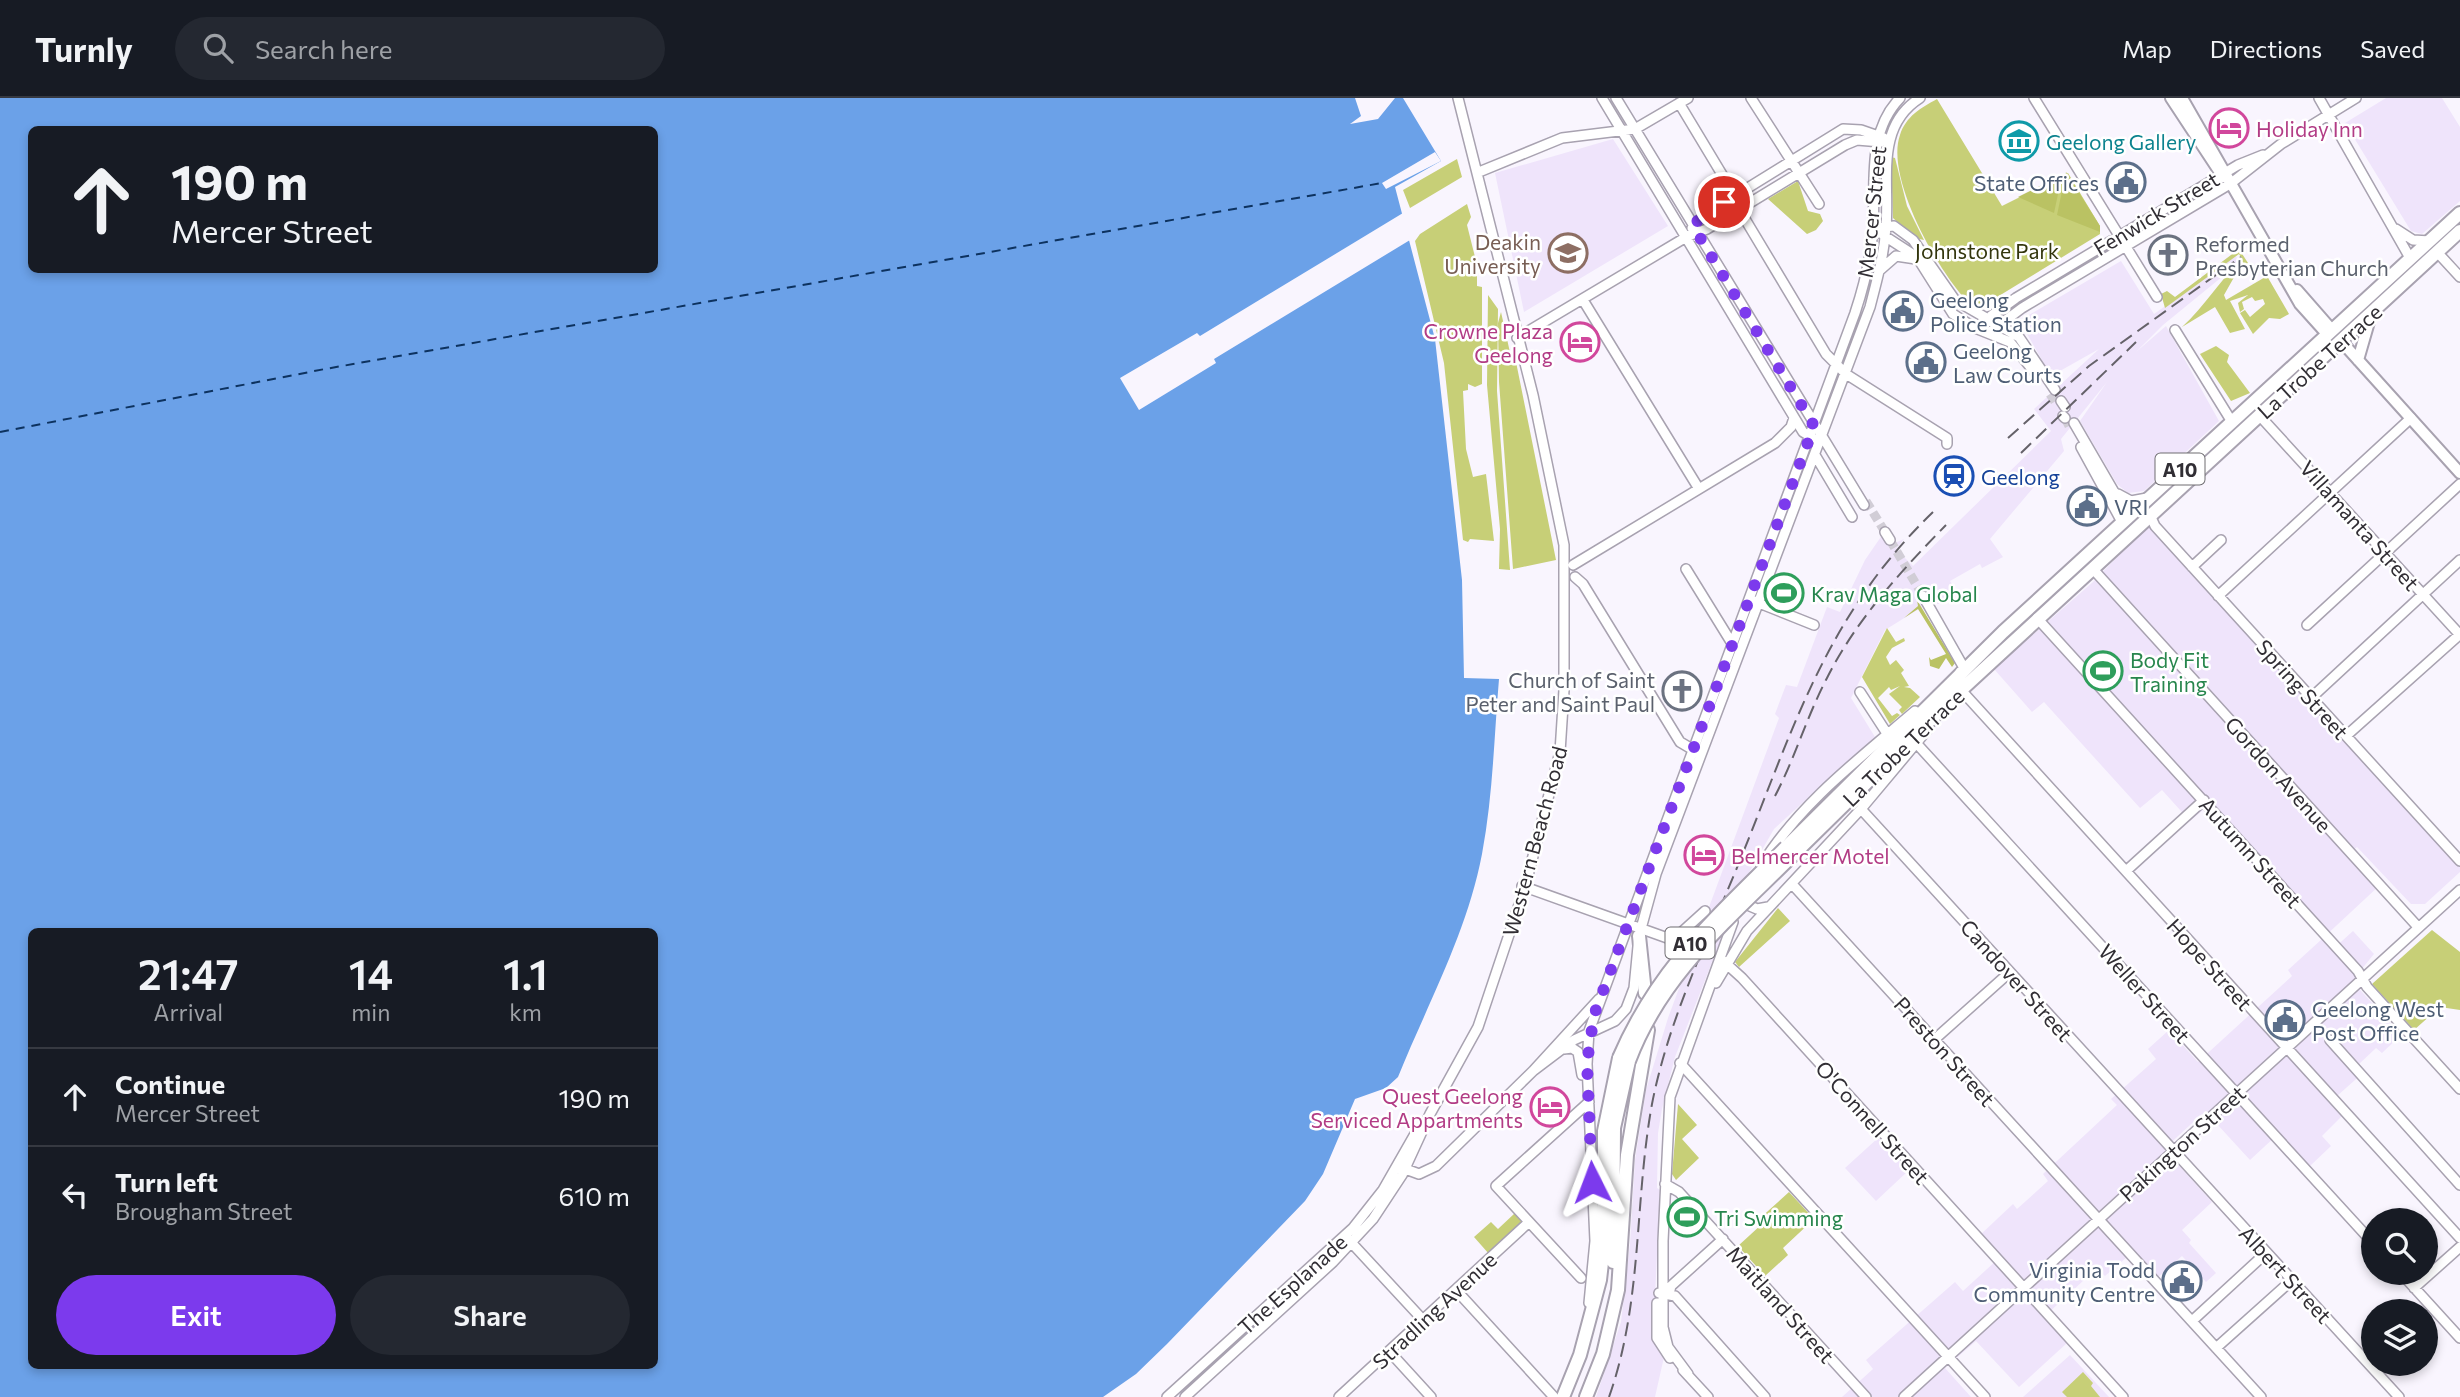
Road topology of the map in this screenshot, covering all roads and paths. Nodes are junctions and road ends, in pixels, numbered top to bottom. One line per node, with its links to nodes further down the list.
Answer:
1 (1458, 98): 23 (street, Western Beach Road)
2 (1602, 98): 16 (street)
3 (1616, 98): 17 (street)
4 (1751, 98): 22 (street)
5 (1920, 98): 14 (street)
6 (2034, 98): 39 (street)
7 (2171, 98): 25 (main road)
8 (2182, 98): 25 (main road)
9 (2319, 98): 13 (street)
10 (2356, 98): 13 (street, Fenwick Street)
11 (1895, 100): 14 (street); 15 (street, Mercer Street)
12 (1684, 101): 17 (street); 27 (street)
13 (2328, 115): 21 (street, Fenwick Street); 35 (street)
14 (1899, 116): 20 (street, Mercer Street)
15 (1885, 119): 18 (street); 19 (street, Mercer Street)
16 (1620, 129): 17 (street); 23 (street); 37 (street)
17 (1636, 130): 37 (street)
18 (1861, 130): 19 (street); 22 (street)
19 (1878, 139): 20 (street); 24 (street); 34 (street, Mercer Street)
20 (1890, 142): 33 (street, Mercer Street)
21 (2269, 152): 25 (street, Fenwick Street); 26 (street, Fenwick Street)
22 (1793, 161): 24 (street); 27 (street)
23 (1479, 172): 60 (street, Western Beach Road)
24 (1800, 172): 28 (street); 30 (street)
25 (2223, 173): 26 (main road); 29 (street, Fenwick Street)
26 (2232, 185): 32 (street, Fenwick Street); 47 (main road)
27 (1735, 196): 37 (street)
28 (1819, 204)
29 (2168, 206): 32 (street); 39 (street, Fenwick Street)
30 (1739, 209): 37 (street); 65 (street)
31 (2460, 213): 40 (highway, La Trobe Terrace / A10)
32 (2174, 217): 41 (street, Fenwick Street)
33 (1886, 225): 34 (street); 38 (street, Mercer Street); 52 (street)
34 (1873, 228): 38 (street); 59 (street, Mercer Street)
35 (2395, 228): 40 (street); 43 (street)
36 (2460, 231): 42 (highway, La Trobe Terrace / A10)
37 (1692, 232): 49 (street); 70 (street); 73 (street)
38 (1885, 236): 44 (street); 45 (street, Mercer Street)
39 (2119, 236): 41 (street); 52 (street, Fenwick Street)
40 (2430, 240): 43 (highway, La Trobe Terrace / A10)
41 (2125, 244): 48 (street); 50 (street, Fenwick Street)
42 (2437, 252): 46 (street); 51 (highway, La Trobe Terrace / A10)
43 (2410, 258): 58 (highway, La Trobe Terrace / A10)
44 (1922, 265): 45 (street); 56 (street)
45 (1880, 270): 61 (street, Mercer Street)
46 (2460, 277)
47 (2287, 281): 53 (main road); 58 (main road)
48 (2157, 297)
49 (1583, 300): 60 (street); 85 (street)
50 (2025, 305): 54 (street, Fenwick Street); 57 (street)
51 (2371, 314): 62 (highway, La Trobe Terrace / A10); 64 (main road)
52 (1988, 320): 54 (street); 56 (street, Fenwick Street)
53 (2313, 321): 58 (main road); 63 (main road)
54 (1998, 323): 56 (street, Fenwick Street); 57 (street)
55 (2175, 330): 72 (street)
56 (1985, 331): 66 (street)
57 (2013, 332): 66 (street)
58 (2330, 332): 62 (highway); 63 (highway, La Trobe Terrace / A10)
59 (1846, 336): 61 (street); 65 (street, Mercer Street)
60 (1517, 338): 96 (street, Western Beach Road)
61 (1858, 341): 67 (street, Mercer Street)
62 (2342, 343): 64 (main road); 69 (highway, La Trobe Terrace / A10)
63 (2313, 348): 72 (highway, La Trobe Terrace / A10)
64 (2358, 360): 71 (main road)
65 (1837, 362): 67 (street); 73 (street, Mercer Street)
66 (2038, 366): 68 (street)
67 (1846, 374): 76 (street, Mercer Street); 78 (street)
68 (2054, 390)
69 (2259, 415): 86 (street, Villamanta Street); 89 (highway, La Trobe Terrace / A10)
70 (1794, 418): 74 (street); 77 (street)
71 (2411, 418): 80 (main road); 86 (street)
72 (2232, 422): 87 (highway, La Trobe Terrace / A10)
73 (1814, 426): 75 (street, Mercer Street); 76 (street)
74 (1801, 429): 75 (street); 77 (street)
75 (1810, 437): 76 (street); 105 (street, Mercer Street)
76 (1822, 439): 79 (street, Mercer Street); 88 (street)
77 (1776, 443): 85 (street)
78 (1947, 444)
79 (1815, 455): 81 (street, Mercer Street); 82 (street)
80 (2460, 473)
81 (1807, 474): 82 (street); 105 (street, Mercer Street)
82 (1828, 475): 90 (street)
83 (2460, 484): 94 (street)
84 (2111, 488): 87 (street); 91 (street); 91 (street)
85 (1699, 489): 96 (street)
86 (2331, 493): 94 (street, Villamanta Street); 103 (street)
87 (2149, 497): 91 (highway, La Trobe Terrace / A10)
88 (1865, 503)
89 (2150, 515): 92 (highway, La Trobe Terrace / A10); 98 (street, Spring Street)
90 (1852, 517)
91 (2125, 519): 92 (highway); 97 (highway, La Trobe Terrace / A10)
92 (2134, 529): 97 (highway, La Trobe Terrace / A10)
93 (2221, 540): 98 (street)
94 (2385, 553): 102 (street, Villamanta Street); 108 (street)
95 (2460, 560): 102 (street)
96 (1566, 561): 100 (street); 101 (street, Western Beach Road)
97 (2088, 562): 106 (highway, La Trobe Terrace / A10); 111 (highway, La Trobe Terrace / A10); 133 (street, Gordon Avenue)
98 (2192, 567): 103 (street, Spring Street)
99 (1686, 569): 110 (street)
100 (1575, 578): 101 (street); 118 (street)
101 (1563, 582): 126 (street, Western Beach Road)
102 (2423, 595): 109 (street, Villamanta Street); 114 (street)
103 (2218, 596): 114 (street, Spring Street)
104 (1921, 597): 111 (street)
105 (1755, 601): 107 (street); 110 (street, Mercer Street); 118 (street, Mercer Street)
106 (2037, 618): 113 (highway, La Trobe Terrace / A10); 119 (street, Autumn Street)
107 (1814, 625)
108 (2307, 625)
109 (2460, 635): 116 (street)
110 (1733, 645): 118 (street, Mercer Street)
111 (1964, 668): 115 (street); 121 (highway, La Trobe Terrace / A10)
112 (1860, 692): 115 (street)
113 (1956, 694): 117 (street); 121 (highway, La Trobe Terrace / A10); 124 (street, Hope Street)
114 (2311, 698): 116 (street, Spring Street)
115 (1888, 735): 123 (street)
116 (2346, 736): 122 (street, Spring Street)
117 (1917, 744): 120 (street); 150 (street, Weller Street)
118 (1697, 752): 132 (street, Mercer Street); 134 (street, Mercer Street)
119 (2204, 800): 124 (street); 137 (street, Autumn Street)
120 (1861, 809): 125 (street); 136 (street, Candover Street)
121 (1790, 851): 146 (highway, La Trobe Terrace / A10, bridge)
122 (2460, 861)
123 (1761, 866)
124 (2126, 871): 144 (street, Hope Street)
125 (1792, 884): 129 (street); 142 (street, Preston Street)
126 (1523, 886): 132 (street); 153 (street, Western Beach Road)
127 (2460, 890): 133 (street, Pakington Street)
128 (1750, 906): 129 (street)
129 (1769, 907): 135 (street)
130 (1704, 911): 134 (street)
131 (1733, 922): 135 (street)
132 (1628, 925): 134 (street); 139 (street, Mercer Street)
133 (2418, 927): 137 (street, Pakington Street)
134 (1640, 933): 138 (highway); 141 (street, Mercer Street)
135 (1723, 960): 147 (street); 167 (street, O'Connell Street)
136 (2010, 972): 142 (street); 152 (street, Candover Street)
137 (2362, 979): 144 (street, Pakington Street); 149 (street, Autumn Street)
138 (1645, 993)
139 (1600, 998): 141 (street, Mercer Street); 148 (street)
140 (1648, 1030): 178 (highway)
141 (1589, 1031): 145 (street, Mercer Street); 151 (street, Mercer Street)
142 (1934, 1039): 156 (street, Preston Street)
143 (2330, 1040): 155 (street)
144 (2286, 1048): 150 (street, Pakington Street); 159 (street, Hope Street)
145 (1564, 1049): 148 (street, Mercer Street); 151 (street)
146 (1624, 1059): 173 (highway, La Trobe Terrace / A10); 178 (highway, La Trobe Terrace / A10)
147 (1680, 1063): 154 (street); 177 (street)
148 (1533, 1071): 153 (street)
149 (2460, 1089)
150 (2236, 1093): 152 (street, Pakington Street); 158 (street, Weller Street)
151 (1589, 1101): 157 (street); 173 (street)
152 (2173, 1151): 156 (street, Pakington Street); 163 (street, Albert Street)
153 (1404, 1163): 160 (street, The Esplanade)
154 (1665, 1184): 161 (street, Maitland Street); 170 (street)
155 (2460, 1185)
156 (2098, 1219): 167 (street, Pakington Street); 172 (street, Preston Street)
157 (1529, 1222): 164 (street); 169 (street, Stradling Avenue)
158 (2361, 1230)
159 (2460, 1238)
160 (1348, 1239): 171 (street); 179 (street, The Esplanade); 180 (street, The Esplanade)
161 (1723, 1239): 170 (street); 187 (street, Maitland Street)
162 (2460, 1247): 168 (street)
163 (2266, 1253): 165 (street, Albert Street); 172 (street)
164 (1581, 1278)
165 (2292, 1280): 175 (street); 192 (street, Albert Street)
166 (2411, 1285): 168 (street)
167 (2024, 1287): 177 (street, Pakington Street); 190 (street, O'Connell Street)
168 (2414, 1288): 174 (street)
169 (1456, 1290): 171 (street, Stradling Avenue); 183 (street)
170 (1663, 1293): 185 (street); 186 (street)
171 (1423, 1320): 176 (street, Stradling Avenue)
172 (2192, 1321): 175 (street, Preston Street)
173 (1588, 1325): 184 (highway, A10)
174 (2460, 1338)
175 (2216, 1348): 191 (street, Preston Street)
176 (1389, 1351): 181 (street, Stradling Avenue); 182 (street)
177 (1948, 1357): 188 (street, Pakington Street); 189 (street)
178 (1587, 1396)
179 (1167, 1397)
180 (1185, 1397)
181 (1339, 1397)
182 (1431, 1397)
183 (1555, 1397)
184 (1563, 1397)
185 (1708, 1397)
186 (1766, 1397)
187 (1866, 1397)
188 (1904, 1397)
189 (1985, 1397)
190 (2123, 1397)
191 (2261, 1397)
192 (2399, 1397)

